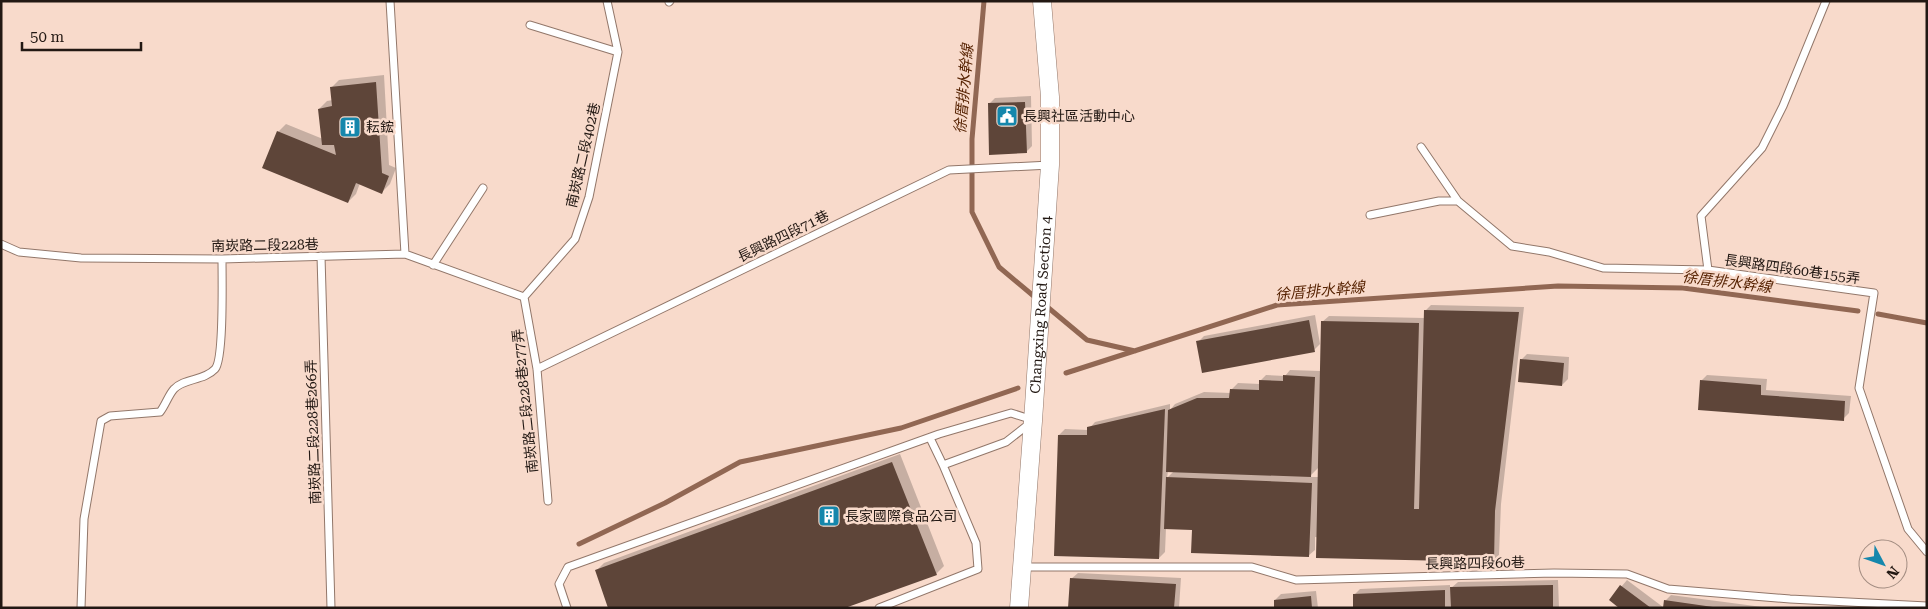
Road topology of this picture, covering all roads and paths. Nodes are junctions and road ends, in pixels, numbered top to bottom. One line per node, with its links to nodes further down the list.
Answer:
1 (390, 1): 13 (lane)
2 (608, 1): 6 (lane, 南崁路二段402巷)
3 (1042, 1): 8 (street, Changxing Road Section 4)
4 (1826, 1): 17 (lane, 長興路四段60巷155弄)
5 (530, 25): 6 (lane)
6 (618, 52): 18 (lane, 南崁路二段402巷)
7 (1421, 147): 10 (lane)
8 (1050, 164): 19 (lane, 長興路四段71巷); 20 (street, Changxing Road Section 4)
9 (483, 188): 16 (lane)
10 (1458, 201): 11 (lane); 17 (lane)
11 (1370, 215)
12 (1, 244): 15 (lane, 南崁路二段228巷)
13 (405, 254): 14 (lane, 南崁路二段228巷); 16 (lane, 南崁路二段228巷)
14 (321, 256): 15 (lane, 南崁路二段228巷); 28 (lane, 南崁路二段228巷266弄)
15 (222, 259): 27 (lane)
16 (433, 265): 18 (lane, 南崁路二段228巷)
17 (1708, 270): 24 (lane, 長興路四段60巷155弄)
18 (524, 297): 19 (lane, 南崁路二段228巷277弄)
19 (537, 369): 23 (lane, 南崁路二段228巷277弄)
20 (1034, 421): 21 (lane); 22 (lane); 25 (street, Changxing Road Section 4)
21 (930, 438): 22 (lane); 29 (lane)
22 (943, 465): 30 (lane)
23 (548, 501)
24 (1927, 552)
25 (1022, 567): 26 (lane, 長興路四段60巷); 31 (street, Changxing Road Section 4)
26 (1927, 606)
27 (81, 608)
28 (331, 608)
29 (567, 608)
30 (879, 608)
31 (1019, 608)

